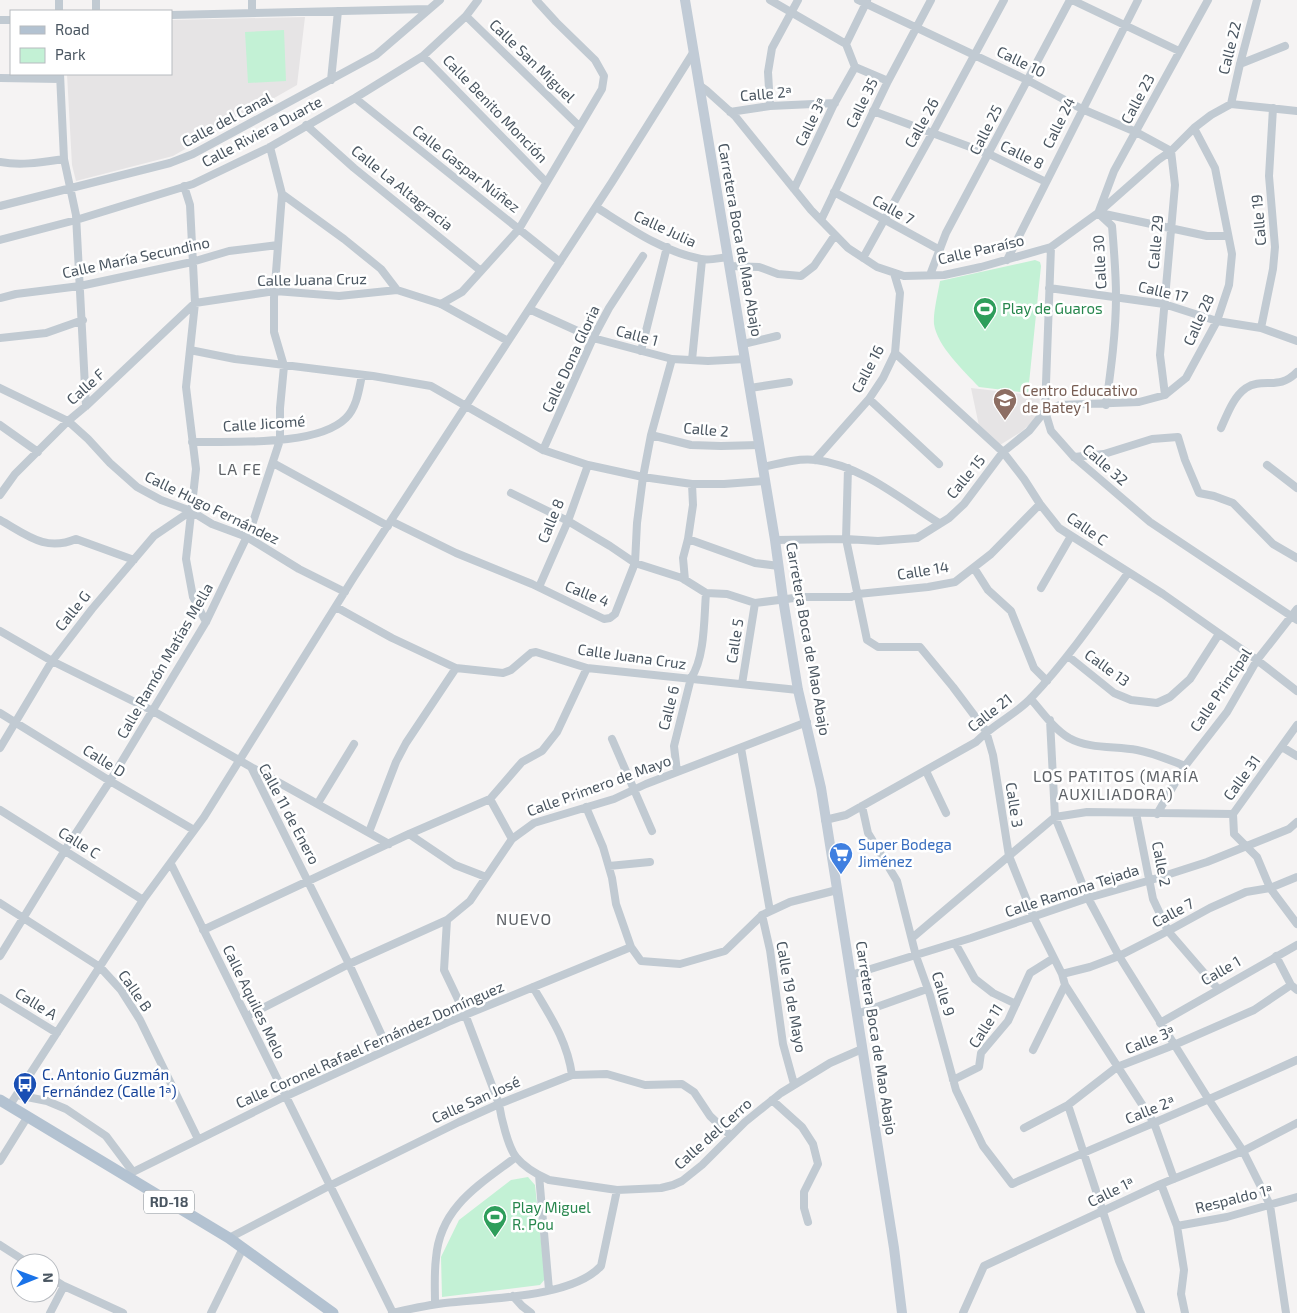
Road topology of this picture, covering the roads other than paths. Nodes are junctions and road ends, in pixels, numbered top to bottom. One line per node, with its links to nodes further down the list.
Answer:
1 (252, 0): 18 (street)
2 (440, 0): 16 (street, Calle del Canal)
3 (478, 0): 21 (street, Calle Riviera Duarte)
4 (536, 0): 48 (street)
5 (685, 0): 27 (street, Carretera Boca de Mao Abajo)
6 (770, 0): 19 (street)
7 (798, 0): 19 (street)
8 (858, 0): 15 (street, Calle 10)
9 (931, 0): 23 (street, Calle 35)
10 (1004, 0): 28 (street, Calle 26)
11 (1071, 0): 22 (street); 35 (street, Calle 25)
12 (1138, 0): 22 (street, Calle 24)
13 (1208, 0): 26 (street, Calle 23)
14 (1257, 0): 30 (street, Calle 22)
15 (867, 2): 23 (street, Calle 10); 24 (street)
16 (429, 9): 17 (street); 34 (street, Calle del Canal)
17 (338, 11): 18 (street); 34 (street)
18 (252, 13): 20 (street)
19 (790, 13): 24 (street); 41 (street)
20 (172, 15)
21 (466, 16): 29 (street, Calle Riviera Duarte); 48 (street, Calle San Miguel)
22 (1125, 24): 26 (street); 43 (street, Calle 24)
23 (917, 27): 28 (street, Calle 10); 36 (street, Calle 35)
24 (846, 44): 31 (street)
25 (1285, 46): 30 (street)
26 (1179, 51): 51 (street, Calle 23)
27 (694, 53): 37 (street, Carretera Boca de Mao Abajo); 65 (street)
28 (975, 55): 35 (street, Calle 10); 50 (street, Calle 26)
29 (423, 56): 38 (street, Calle Riviera Duarte); 57 (street, Calle Benito Monción)
30 (1240, 64): 40 (street, Calle 22)
31 (855, 67): 36 (street); 39 (street, Calle 3ª)
32 (60, 77): 33 (street); 55 (street)
33 (0, 78)
34 (331, 80): 61 (street, Calle del Canal)
35 (1027, 80): 43 (street, Calle 10); 54 (street, Calle 25)
36 (888, 81): 44 (street, Calle 35)
37 (699, 86): 46 (street, Calle Paraíso); 83 (street, Carretera Boca de Mao Abajo)
38 (354, 98): 47 (street, Calle Riviera Duarte); 71 (street, Calle Gaspar Núñez)
39 (835, 104): 41 (street, Calle 2ª); 60 (street, Calle 3ª)
40 (1232, 104): 42 (street); 49 (street, Calle Paraíso)
41 (770, 106): 46 (street, Calle 2ª)
42 (1273, 108): 45 (street); 101 (street, Calle 19)
43 (1082, 109): 51 (street, Calle 10); 58 (street, Calle 24)
44 (873, 111): 50 (street, Calle 8); 62 (street, Calle 35)
45 (1297, 111)
46 (730, 112): 60 (street, Calle Paraíso)
47 (306, 125): 52 (street, Calle Riviera Duarte); 86 (street, Calle La Altagracia)
48 (579, 126): 57 (street)
49 (1194, 128): 53 (street, Calle Paraíso); 73 (street, Calle 28)
50 (933, 132): 54 (street, Calle 8); 69 (street, Calle 26)
51 (1136, 132): 53 (street, Calle 10); 66 (street, Calle 23)
52 (270, 147): 59 (street, Calle Riviera Duarte); 63 (street, Calle Ramón Matías Mella)
53 (1171, 151): 66 (street, Calle Paraíso); 70 (street, Calle 29)
54 (989, 154): 58 (street, Calle 8); 78 (street, Calle 25)
55 (64, 159): 56 (street); 61 (street)
56 (0, 162)
57 (546, 182): 71 (street)
58 (1046, 182): 82 (street, Calle 24)
59 (184, 186): 67 (street, Calle Riviera Duarte); 84 (street)
60 (794, 189): 68 (street, Calle Paraíso)
61 (70, 190): 64 (street, Calle del Canal); 67 (street)
62 (834, 192): 68 (street, Calle 35); 69 (street, Calle 7)
63 (282, 194): 75 (street, Calle Ramón Matías Mella); 91 (street)
64 (0, 206)
65 (596, 207): 76 (street, Calle Julia); 85 (street)
66 (1098, 213): 70 (street); 77 (street, Calle Paraíso); 93 (street, Calle 30)
67 (76, 217): 74 (street, Calle Riviera Duarte); 89 (street)
68 (821, 220): 72 (street, Calle Paraíso)
69 (884, 220): 78 (street, Calle 7); 80 (street, Calle 26)
70 (1170, 228): 73 (street); 97 (street, Calle 29)
71 (519, 229): 85 (street, Calle Gaspar Núñez); 86 (street)
72 (835, 236): 80 (street, Calle Paraíso); 83 (street, Calle Julia)
73 (1228, 236): 100 (street, Calle 28)
74 (0, 240)
75 (278, 245): 84 (street, Calle María Secundino); 92 (street, Calle Ramón Matías Mella)
76 (667, 247): 81 (street, Calle Julia); 109 (street)
77 (1051, 248): 82 (street, Calle Paraíso); 90 (street, Calle 32)
78 (940, 250): 88 (street, Calle 25)
79 (643, 256): 104 (street, Calle Dona Gloria)
80 (863, 258): 87 (street, Calle Paraíso)
81 (702, 260): 83 (street, Calle Julia); 113 (street)
82 (1007, 260): 88 (street, Calle Paraíso)
83 (728, 261): 107 (street, Carretera Boca de Mao Abajo)
84 (192, 262): 89 (street, Calle María Secundino); 95 (street)
85 (560, 262): 98 (street)
86 (481, 271): 96 (street)
87 (894, 273): 88 (street, Calle Paraíso); 110 (street, Calle 16)
88 (930, 275)
89 (80, 286): 94 (street, Calle María Secundino); 99 (street)
90 (1049, 288): 93 (street, Calle 17); 125 (street, Calle 32)
91 (396, 290): 92 (street, Calle Juana Cruz); 96 (street, Calle Juana Cruz)
92 (275, 291): 95 (street, Calle Juana Cruz); 114 (street, Calle Ramón Matías Mella)
93 (1116, 297): 97 (street, Calle 17); 122 (street, Calle 30)
94 (0, 298)
95 (195, 303): 108 (street); 123 (street, Calle F)
96 (441, 304): 105 (street, Calle Juana Cruz)
97 (1164, 304): 100 (street, Calle 17); 120 (street, Calle 29)
98 (529, 309): 104 (street, Calle 1); 105 (street)
99 (83, 320): 103 (street); 123 (street)
100 (1217, 321): 101 (street, Calle 17); 120 (street, Calle 28)
101 (1261, 328): 106 (street, Calle 17)
102 (777, 336): 107 (street)
103 (0, 338)
104 (593, 338): 109 (street, Calle 1); 133 (street, Calle Dona Gloria)
105 (508, 341): 124 (street)
106 (1297, 341)
107 (743, 344): 112 (street, Carretera Boca de Mao Abajo)
108 (190, 350): 114 (street); 131 (street)
109 (641, 351): 111 (street, Calle 1)
110 (895, 353): 121 (street, Calle 16); 135 (street, Calle C)
111 (672, 359): 113 (street, Calle 1); 129 (street, Calle 4)
112 (745, 359): 113 (street, Calle 1); 119 (street, Carretera Boca de Mao Abajo)
113 (692, 360)
114 (284, 366): 116 (street); 130 (street, Calle Ramón Matías Mella)
115 (1297, 372): 128 (street)
116 (362, 375): 124 (street); 130 (street, Calle Jicomé)
117 (789, 382): 119 (street)
118 (0, 388): 126 (street, Calle Hugo Fernández)
119 (750, 388): 132 (street, Carretera Boca de Mao Abajo)
120 (1165, 395): 122 (street, Calle 28)
121 (869, 399): 137 (street, Calle 16); 139 (street)
122 (1106, 404): 125 (street, Calle 28)
123 (86, 406): 126 (street, Calle F)
124 (466, 406): 133 (street); 155 (street)
125 (1045, 411): 135 (street, Calle 15); 136 (street, Calle 32)
126 (68, 421): 134 (street, Calle F); 151 (street, Calle Hugo Fernández)
127 (0, 425): 134 (street)
128 (1221, 428)
129 (651, 435): 132 (street, Calle 2); 144 (street, Calle 4)
130 (280, 440): 131 (street, Calle Jicomé); 138 (street, Calle Ramón Matías Mella)
131 (192, 442): 151 (street)
132 (759, 445): 142 (street, Carretera Boca de Mao Abajo)
133 (544, 450): 140 (street)
134 (38, 452): 149 (street, Calle F)
135 (1003, 452): 150 (street, Calle C); 154 (street, Calle 15)
136 (1074, 457): 161 (street); 177 (street, Calle 32)
137 (815, 460): 142 (street); 143 (street)
138 (273, 463): 155 (street, Calle 4); 157 (street, Calle Ramón Matías Mella)
139 (939, 464)
140 (588, 465): 144 (street); 153 (street, Calle 8)
141 (1267, 465): 147 (street)
142 (763, 467): 145 (street, Carretera Boca de Mao Abajo)
143 (848, 468): 154 (street); 159 (street, Calle 3)
144 (643, 477): 146 (street); 163 (street, Calle 4)
145 (765, 482): 146 (street); 160 (street, Carretera Boca de Mao Abajo)
146 (692, 484): 158 (street)
147 (1297, 488)
148 (511, 493): 153 (street)
149 (0, 495)
150 (1040, 504): 156 (street, Calle C); 165 (street, Calle 14)
151 (191, 511): 157 (street, Calle Hugo Fernández); 162 (street, Calle G); 178 (street)
152 (0, 520): 162 (street)
153 (568, 520): 163 (street); 168 (street, Calle 8)
154 (939, 523): 159 (street, Calle 15)
155 (389, 524): 168 (street, Calle 4); 170 (street)
156 (1071, 536): 166 (street, Calle C); 169 (street)
157 (247, 537): 170 (street, Calle Hugo Fernández); 178 (street, Calle Ramón Matías Mella)
158 (688, 539): 164 (street); 167 (street)
159 (846, 539): 160 (street, Calle 15); 172 (street, Calle 3)
160 (775, 540): 164 (street, Carretera Boca de Mao Abajo)
161 (1297, 558)
162 (134, 560): 183 (street, Calle G)
163 (635, 563): 167 (street); 168 (street, Calle 4)
164 (779, 566): 173 (street, Carretera Boca de Mao Abajo)
165 (974, 568): 172 (street, Calle 14); 187 (street)
166 (1128, 573): 180 (street, Calle C); 181 (street, Calle 21)
167 (685, 580): 171 (street)
168 (539, 587)
169 (1042, 588)
170 (345, 592): 175 (street)
171 (706, 593): 174 (street); 186 (street, Calle 6)
172 (858, 594): 173 (street, Calle 14); 198 (street, Calle 3)
173 (783, 599): 174 (street, Calle 14); 189 (street, Carretera Boca de Mao Abajo)
174 (755, 604): 188 (street, Calle 5)
175 (336, 607): 184 (street, Calle Juana Cruz); 205 (street)
176 (1297, 609): 177 (street, Calle Principal)
177 (1294, 619): 182 (street, Calle Principal)
178 (206, 622): 192 (street, Calle Ramón Matías Mella)
179 (0, 631): 183 (street, Calle 11 de Enero)
180 (1219, 634): 181 (street, Calle 13); 182 (street, Calle C)
181 (1068, 656): 187 (street, Calle 21)
182 (1257, 660): 190 (street, Calle C); 206 (street, Calle Principal)
183 (52, 661): 192 (street, Calle 11 de Enero); 195 (street, Calle G)
184 (456, 668): 185 (street, Calle Juana Cruz); 226 (street)
185 (586, 668): 186 (street, Calle Juana Cruz); 212 (street)
186 (691, 678): 188 (street, Calle Juana Cruz); 209 (street, Calle 6)
187 (1047, 680): 191 (street, Calle 21)
188 (742, 684): 189 (street, Calle Juana Cruz)
189 (798, 690): 196 (street, Carretera Boca de Mao Abajo)
190 (1297, 691)
191 (1031, 699): 194 (street); 198 (street, Calle 21)
192 (153, 711): 205 (street, Calle 11 de Enero); 210 (street, Calle Ramón Matías Mella)
193 (0, 713): 195 (street, Calle D)
194 (1050, 720): 206 (street); 221 (street)
195 (15, 722): 202 (street, Calle G); 210 (street, Calle D)
196 (807, 722): 203 (street, Calle Primero de Mayo); 222 (street, Carretera Boca de Mao Abajo)
197 (1297, 725): 201 (street, Calle 31)
198 (986, 731): 208 (street, Calle 21); 232 (street, Calle 3)
199 (612, 739): 211 (street)
200 (354, 744): 213 (street)
201 (1282, 747): 204 (street); 220 (street, Calle 31)
202 (0, 748)
203 (741, 748): 209 (street, Calle Primero de Mayo); 245 (street)
204 (1297, 756)
205 (239, 761): 207 (street, Calle 11 de Enero); 224 (street)
206 (1185, 766): 219 (street, Calle Principal)
207 (251, 767): 213 (street); 239 (street, Calle 11 de Enero)
208 (926, 771): 214 (street, Calle 21); 217 (street)
209 (677, 772): 211 (street, Calle Primero de Mayo)
210 (110, 781): 224 (street, Calle D); 231 (street, Calle Ramón Matías Mella)
211 (632, 790): 215 (street, Calle Primero de Mayo); 225 (street)
212 (490, 799): 227 (street); 228 (street)
213 (318, 803): 226 (street)
214 (862, 806): 222 (street, Calle 21); 253 (street, Calle 9)
215 (586, 807): 228 (street, Calle Primero de Mayo); 235 (street)
216 (0, 810): 231 (street, Calle C)
217 (946, 813)
218 (1136, 814): 219 (street); 221 (street); 238 (street, Calle 2)
219 (1157, 814): 220 (street)
220 (1233, 814): 230 (street, Calle 31)
221 (1055, 817): 232 (street); 242 (street)
222 (825, 820): 241 (street, Carretera Boca de Mao Abajo)
223 (1296, 824): 230 (street, Calle Ramona Tejada)
224 (194, 830): 234 (street)
225 (652, 831)
226 (369, 832): 229 (street)
227 (409, 834): 229 (street); 236 (street)
228 (512, 839): 236 (street, Calle Primero de Mayo)
229 (388, 844): 239 (street)
230 (1245, 846): 238 (street, Calle Ramona Tejada); 240 (street, Calle 31)
231 (65, 850): 243 (street, Calle C); 247 (street, Calle Ramón Matías Mella)
232 (1009, 856): 248 (street, Calle 3); 253 (street)
233 (650, 862): 235 (street)
234 (171, 864): 243 (street); 251 (street, Calle Aquiles Melo)
235 (609, 866): 256 (street)
236 (486, 877): 249 (street, Calle Primero de Mayo)
237 (1297, 877): 240 (street, Calle 7)
238 (1150, 880): 242 (street, Calle Ramona Tejada); 252 (street, Calle 2)
239 (308, 881): 251 (street); 262 (street, Calle 11 de Enero)
240 (1270, 888): 250 (street, Calle 31); 252 (street, Calle 7)
241 (837, 890): 245 (street); 265 (street, Carretera Boca de Mao Abajo)
242 (1088, 898): 248 (street, Calle Ramona Tejada); 259 (street)
243 (143, 900): 263 (street)
244 (0, 903): 247 (street, Calle B)
245 (770, 911): 246 (street)
246 (762, 915): 256 (street); 286 (street, Calle 19 de Mayo)
247 (23, 918): 257 (street, Calle Ramón Matías Mella); 263 (street, Calle B)
248 (1034, 918): 254 (street, Calle Ramona Tejada); 261 (street, Calle 3)
249 (446, 920): 262 (street, Calle Primero de Mayo); 273 (street)
250 (1297, 924)
251 (202, 930): 275 (street, Calle Aquiles Melo)
252 (1168, 932): 259 (street, Calle 7); 270 (street, Calle 2)
253 (912, 938): 258 (street, Calle 9)
254 (955, 943): 258 (street, Calle Ramona Tejada); 272 (street)
255 (1297, 944): 260 (street, Calle 1)
256 (631, 947): 267 (street, Calle Coronel Rafael Fernández Domínguez)
257 (0, 956)
258 (916, 956): 265 (street, Calle Ramona Tejada); 269 (street, Calle 9)
259 (1118, 956): 264 (street, Calle 7); 276 (street)
260 (1276, 956): 268 (street); 270 (street, Calle 1)
261 (1054, 958): 264 (street, Calle 3); 272 (street, Calle 11)
262 (348, 964): 275 (street, Calle Primero de Mayo); 279 (street, Calle 11 de Enero)
263 (100, 967): 277 (street); 299 (street, Calle B)
264 (1062, 974): 266 (street, Calle 3)
265 (851, 975): 274 (street, Carretera Boca de Mao Abajo)
266 (1065, 985): 281 (street); 283 (street, Calle 3)
267 (533, 987): 273 (street, Calle Coronel Rafael Fernández Domínguez); 284 (street)
268 (1294, 988): 278 (street, Calle 3ª)
269 (928, 989): 274 (street); 285 (street, Calle 9)
270 (1218, 989): 276 (street, Calle 1)
271 (0, 998): 277 (street, Calle A)
272 (1016, 1004): 285 (street, Calle 11)
273 (465, 1014): 279 (street, Calle Coronel Rafael Fernández Domínguez); 292 (street)
274 (857, 1014): 280 (street, Carretera Boca de Mao Abajo)
275 (247, 1016): 288 (street, Calle Aquiles Melo)
276 (1160, 1023): 278 (street)
277 (57, 1033): 287 (street)
278 (1174, 1045): 283 (street, Calle 3ª); 290 (street)
279 (388, 1049): 288 (street, Calle Coronel Rafael Fernández Domínguez)
280 (862, 1049): 286 (street, Calle del Cerro); 331 (street, Carretera Boca de Mao Abajo)
281 (1033, 1050)
282 (1297, 1060): 290 (street, Calle 2ª)
283 (1117, 1067): 293 (street, Calle 3ª); 295 (street, Calle 3)
284 (572, 1075): 292 (street, Calle San José); 298 (street, Calle San José)
285 (953, 1080): 307 (street, Calle 9)
286 (794, 1084): 289 (street, Calle del Cerro)
287 (17, 1095): 291 (street); 304 (street)
288 (284, 1097): 299 (street, Calle Coronel Rafael Fernández Domínguez); 309 (street, Calle Aquiles Melo)
289 (772, 1100): 298 (street, Calle del Cerro); 314 (street)
290 (1208, 1100): 295 (street, Calle 2ª); 300 (street)
291 (5, 1103): 294 (main road, RD-18)
292 (499, 1104): 302 (street); 309 (street, Calle San José)
293 (1068, 1104): 297 (street, Calle 3ª); 301 (street)
294 (28, 1116): 303 (street); 304 (main road, RD-18)
295 (1154, 1123): 301 (street, Calle 2ª); 306 (street, Calle 3)
296 (1297, 1123): 300 (street, Calle 1ª)
297 (1024, 1128)
298 (731, 1136): 310 (street, Calle del Cerro)
299 (198, 1139): 304 (street, Calle Coronel Rafael Fernández Domínguez)
300 (1243, 1151): 306 (street, Calle 1ª); 312 (street)
301 (1083, 1152): 307 (street, Calle 2ª); 313 (street)
302 (516, 1157): 305 (street, Calle del Cerro); 324 (street)
303 (0, 1161)
304 (129, 1174): 316 (main road, RD-18)
305 (539, 1175): 310 (street, Calle del Cerro); 322 (street)
306 (1174, 1179): 308 (street, Calle 1ª)
307 (1012, 1184)
308 (1160, 1184): 313 (street, Calle 1ª); 315 (street)
309 (329, 1186): 316 (street, Calle San José); 329 (street, Calle Aquiles Melo)
310 (617, 1190): 322 (street)
311 (1297, 1197): 312 (street, Respaldo 1ª)
312 (1270, 1204): 315 (street, Respaldo 1ª); 335 (street)
313 (1104, 1211): 332 (street, Calle 1ª); 333 (street)
314 (808, 1222)
315 (1177, 1226): 334 (street)
316 (229, 1238): 318 (main road, RD-18)
317 (0, 1246): 319 (street)
318 (243, 1248): 327 (street); 328 (main road, RD-18)
319 (12, 1253)
320 (60, 1283): 321 (street)
321 (64, 1286): 325 (street); 326 (street)
322 (549, 1290): 323 (street)
323 (513, 1296): 324 (street); 330 (street)
324 (435, 1304): 329 (street)
325 (50, 1313)
326 (122, 1313)
327 (211, 1313)
328 (333, 1313)
329 (392, 1313)
330 (531, 1313)
331 (902, 1313)
332 (963, 1313)
333 (1141, 1313)
334 (1185, 1313)
335 (1286, 1313)

